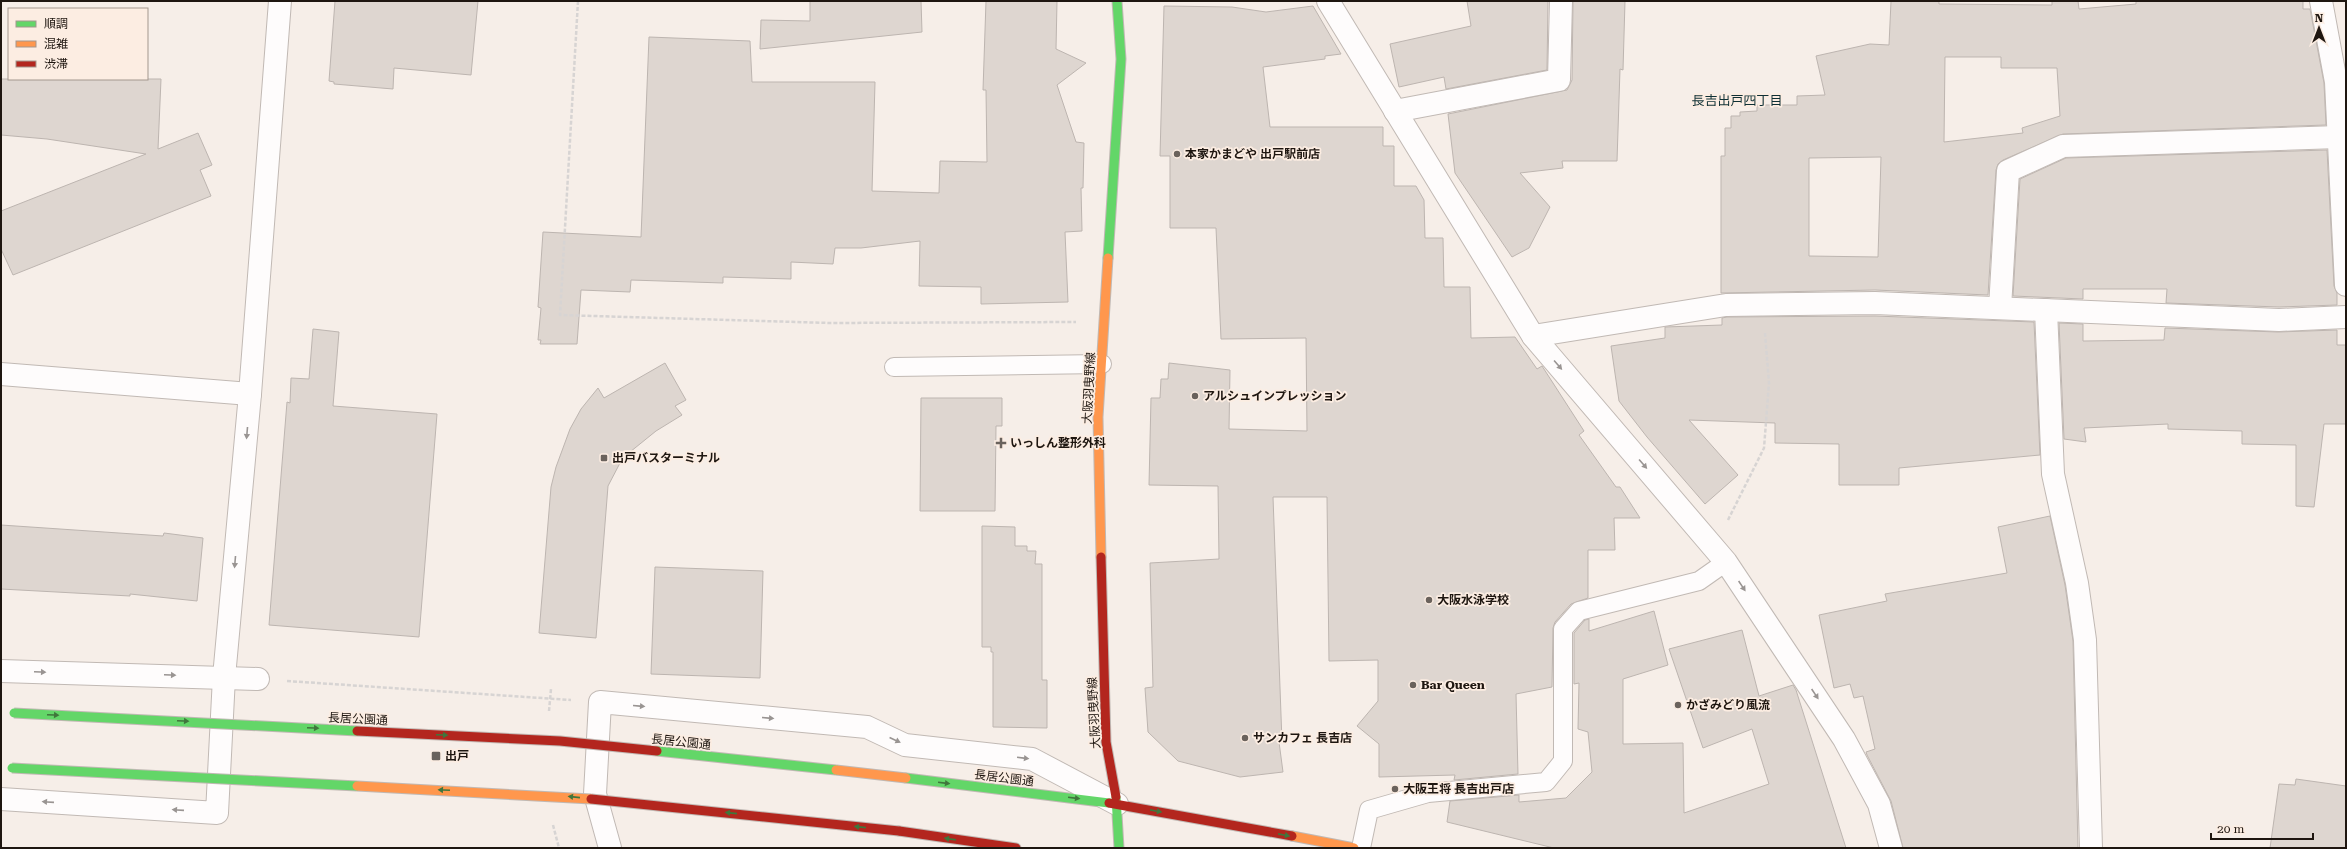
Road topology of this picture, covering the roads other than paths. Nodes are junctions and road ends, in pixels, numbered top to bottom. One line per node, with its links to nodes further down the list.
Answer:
1 (280, 1): 16 (street)
2 (1117, 1): 13 (main road, 大阪羽曳野線)
3 (1328, 1): 6 (street)
4 (1561, 1): 6 (street)
5 (2321, 1): 7 (street)
6 (1395, 111): 12 (street)
7 (2339, 137): 8 (street); 9 (street)
8 (2346, 285)
9 (2000, 308): 10 (street); 12 (street)
10 (2046, 310): 11 (street); 31 (street)
11 (2346, 317)
12 (1533, 336): 17 (street, one-way to 17)
13 (1102, 364): 14 (lane); 24 (main road, 大阪羽曳野線)
14 (894, 367)
15 (1, 374): 16 (street)
16 (250, 394): 19 (street, one-way to 19)
17 (1720, 555): 29 (lane); 30 (street, one-way to 30)
18 (1, 671): 19 (street, one-way to 19)
19 (224, 677): 20 (street); 23 (street, one-way to 23)
20 (258, 679)
21 (1, 712): 24 (main road, 長居公園通, one-way to 24, bridge)
22 (1, 767): 26 (main road, one-way to 22, bridge)
23 (1, 799)
24 (1117, 804): 25 (street, one-way to 24); 27 (main road, 大阪羽曳野線); 28 (main road, 長居公園通, one-way to 28)
25 (610, 848)
26 (1016, 848)
27 (1119, 848)
28 (1354, 848)
29 (1361, 848)
30 (1891, 848)
31 (2091, 848)

